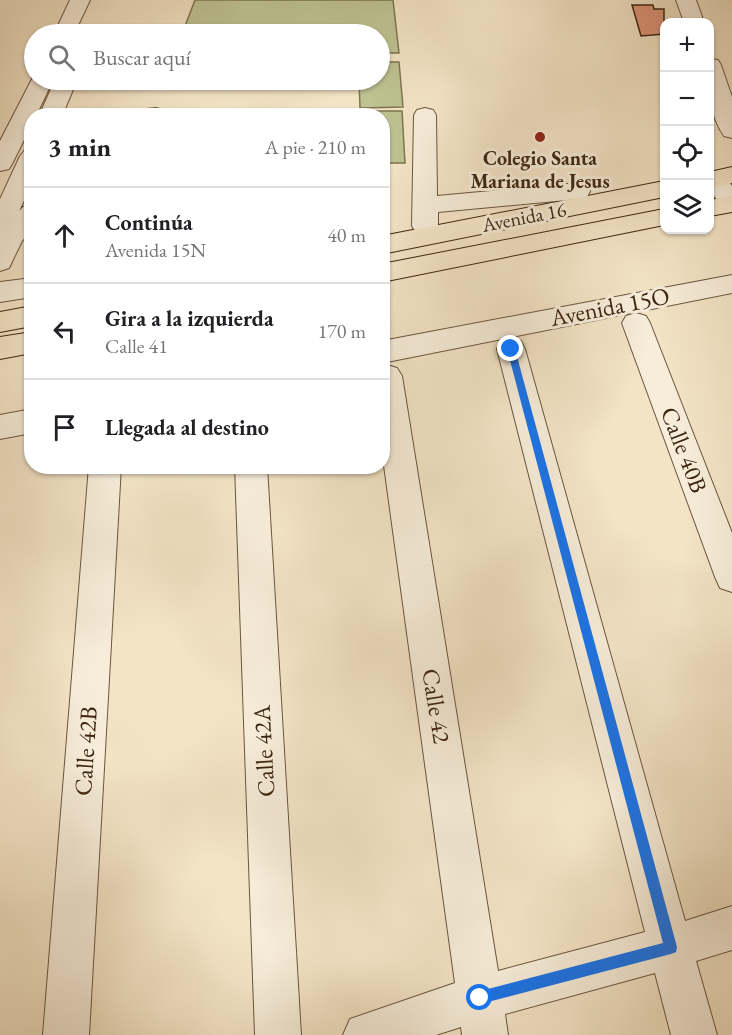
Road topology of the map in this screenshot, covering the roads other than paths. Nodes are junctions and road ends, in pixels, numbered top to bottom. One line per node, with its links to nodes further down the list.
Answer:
1 (80, 0): 5 (street)
2 (100, 0): 6 (street)
3 (686, 0): 4 (street)
4 (693, 18)
5 (69, 24)
6 (89, 24)
7 (717, 59): 14 (street)
8 (37, 90): 10 (street)
9 (62, 90): 11 (street)
10 (28, 108)
11 (54, 108)
12 (425, 115): 21 (street)
13 (24, 116): 15 (street)
14 (732, 130)
15 (0, 164)
16 (24, 174): 25 (street)
17 (719, 178): 20 (street)
18 (660, 190): 26 (highway, Avenida 16)
19 (578, 191): 21 (street)
20 (732, 204): 22 (highway)
21 (425, 205): 26 (street)
22 (714, 207)
23 (660, 218): 30 (highway, Avenida 16)
24 (24, 222): 29 (street)
25 (0, 226)
26 (425, 237): 27 (highway, Avenida 16)
27 (390, 244)
28 (24, 255): 29 (street)
29 (0, 262)
30 (390, 271)
31 (732, 284): 40 (street, Avenida 15O)
32 (24, 288): 33 (street)
33 (0, 292)
34 (24, 318): 35 (highway)
35 (0, 322)
36 (636, 323): 46 (street, Calle 40B)
37 (24, 344): 38 (highway)
38 (0, 348)
39 (511, 349): 48 (street)
40 (390, 363)
41 (390, 397): 49 (street, Calle 42)
42 (24, 422): 43 (street)
43 (0, 427)
44 (104, 474): 50 (street, Calle 42B)
45 (250, 474): 51 (street, Calle 42A)
46 (732, 577)
47 (732, 928): 48 (street)
48 (671, 947): 49 (street); 53 (street)
49 (483, 1016): 52 (street)
50 (66, 1035)
51 (278, 1035)
52 (366, 1035)
53 (694, 1035)

